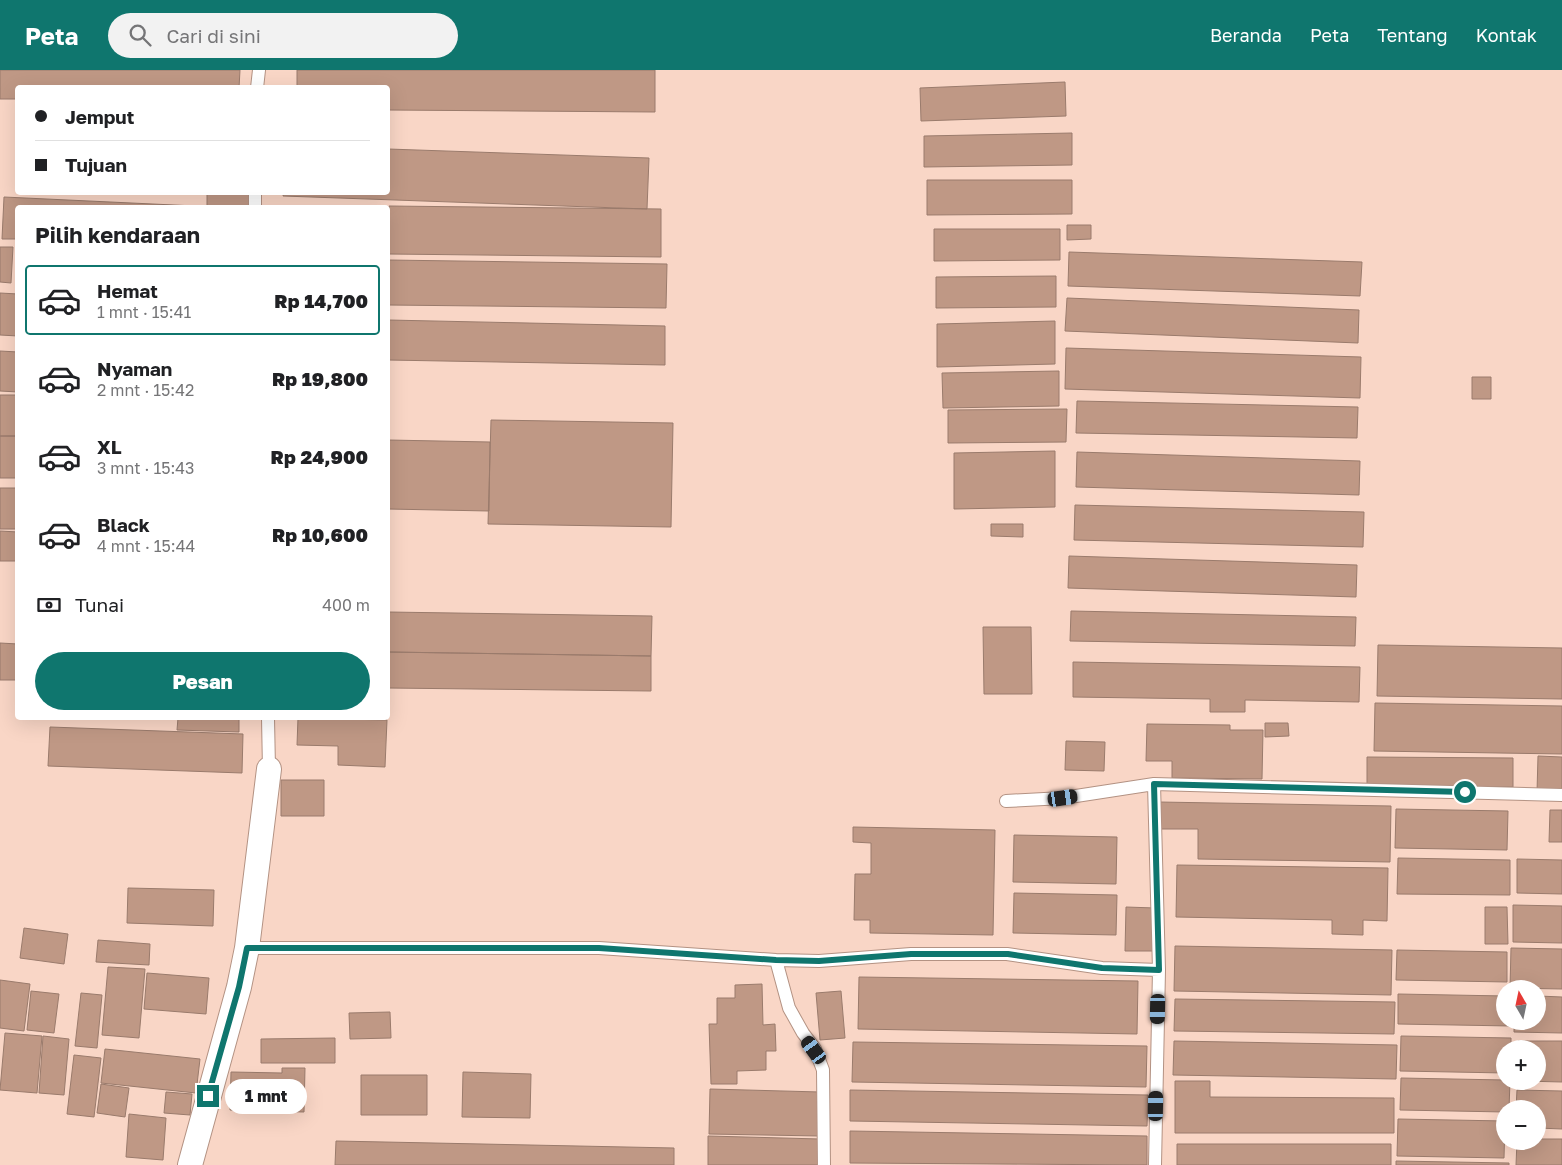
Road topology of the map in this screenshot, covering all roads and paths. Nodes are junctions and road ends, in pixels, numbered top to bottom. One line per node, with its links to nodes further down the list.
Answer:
1 (259, 70): 2 (lane)
2 (257, 85)
3 (268, 720): 4 (lane)
4 (269, 769): 8 (street)
5 (1154, 784): 6 (lane); 7 (lane); 10 (lane)
6 (1562, 795)
7 (1006, 801)
8 (247, 948): 9 (lane); 11 (street)
9 (776, 960): 10 (lane); 12 (lane)
10 (1159, 970): 13 (lane)
11 (190, 1165)
12 (824, 1165)
13 (1155, 1165)

